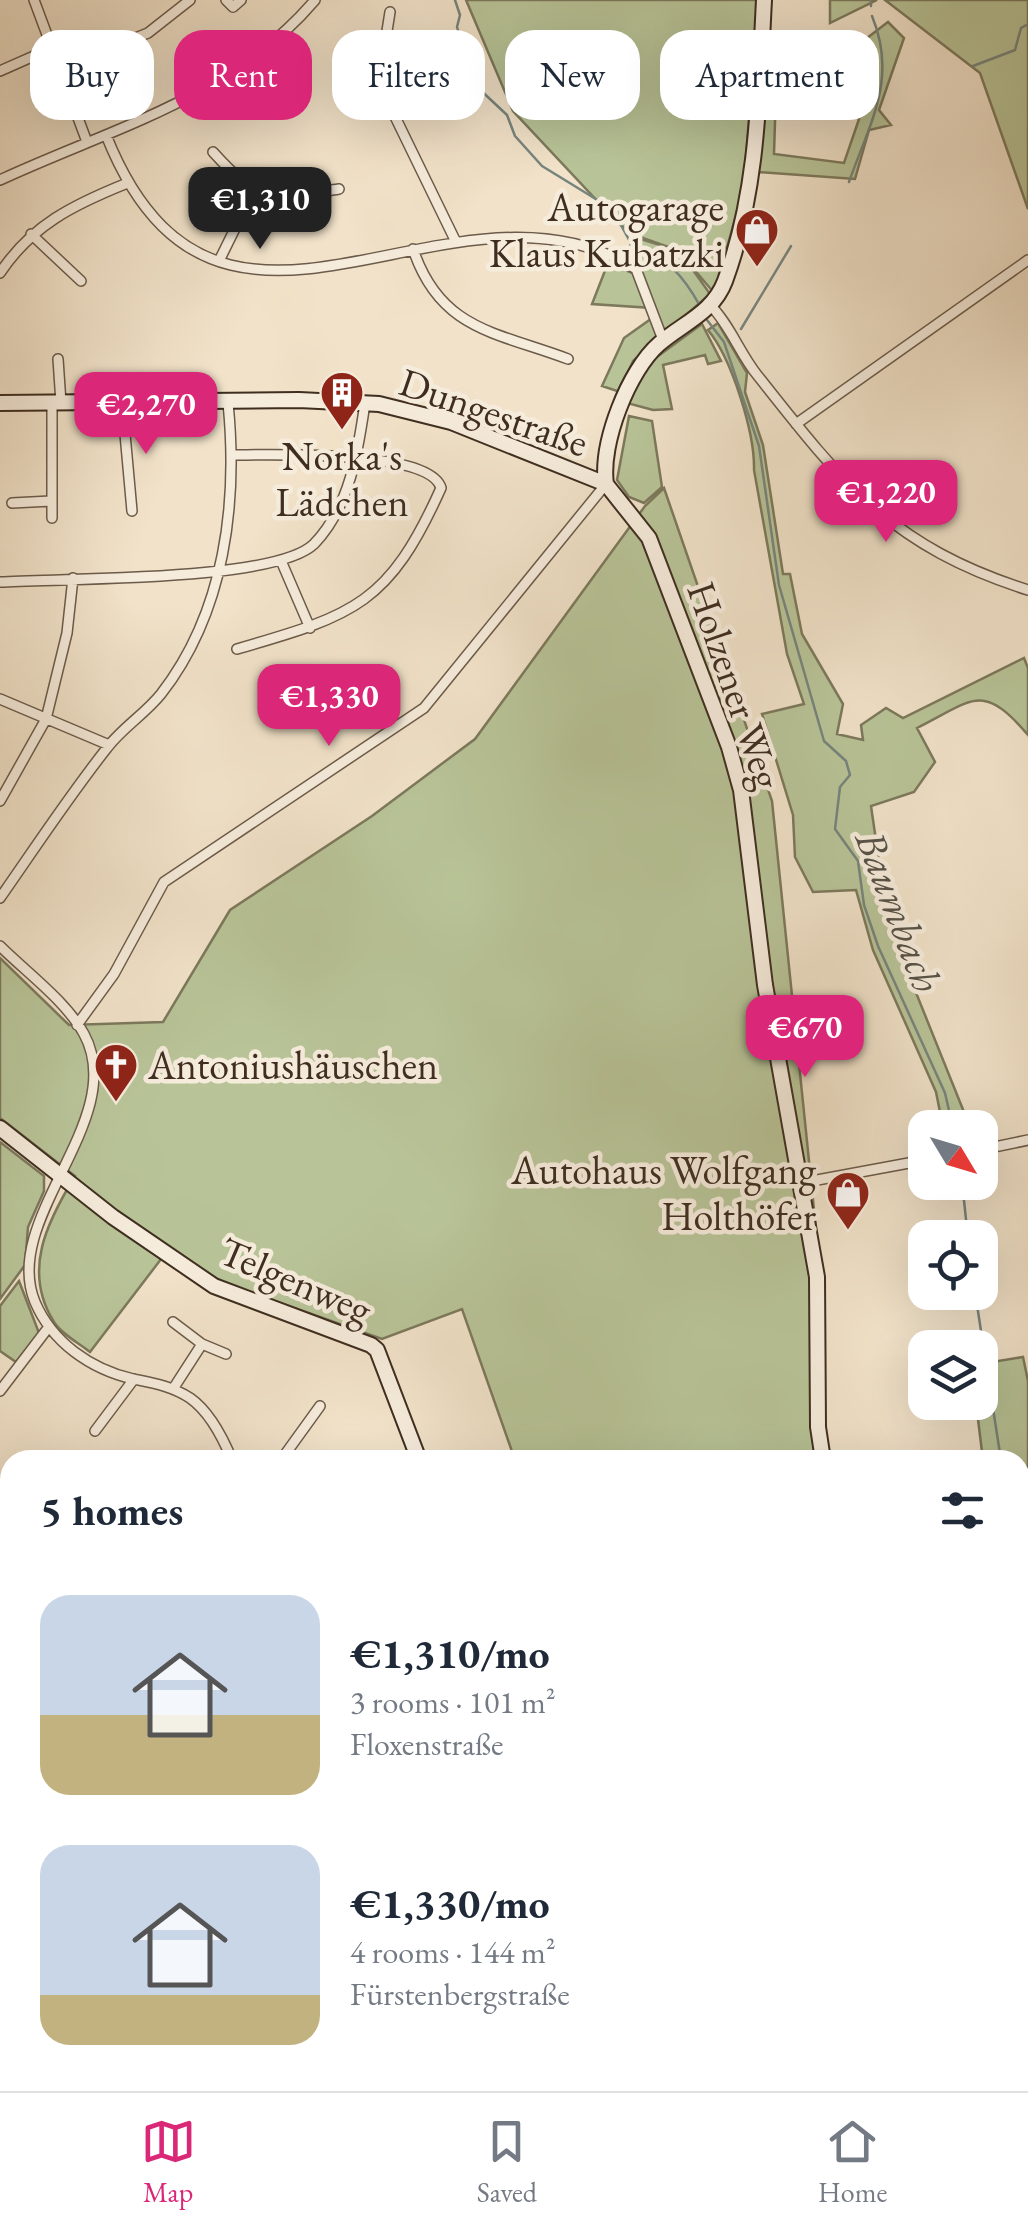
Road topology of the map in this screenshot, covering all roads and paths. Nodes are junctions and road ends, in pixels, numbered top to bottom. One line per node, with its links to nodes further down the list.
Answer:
1 (34, 0): 8 (street)
2 (190, 0): 9 (street)
3 (226, 0): 4 (street)
4 (241, 0)
5 (315, 0): 13 (street)
6 (764, 0): 27 (main road)
7 (390, 12): 21 (street)
8 (45, 30)
9 (152, 30)
10 (30, 58): 11 (street)
11 (0, 72)
12 (79, 120): 14 (street)
13 (106, 136): 14 (street); 17 (street)
14 (87, 142): 16 (street)
15 (213, 152): 19 (street)
16 (0, 180)
17 (125, 184): 20 (street); 24 (street)
18 (338, 190): 19 (street)
19 (253, 192): 24 (street)
20 (31, 234): 25 (street); 26 (street)
21 (455, 240): 22 (street); 28 (street)
22 (413, 249): 24 (street); 30 (street)
23 (1028, 260): 36 (street)
24 (219, 261)
25 (0, 273)
26 (80, 281)
27 (711, 306): 28 (main road); 36 (street)
28 (663, 340): 39 (main road)
29 (58, 359): 32 (street)
30 (568, 359)
31 (0, 403): 32 (main road, Dungestraße)
32 (56, 403): 35 (main road, Dungestraße); 40 (street)
33 (228, 403): 34 (main road, Dungestraße); 35 (main road, Dungestraße); 37 (street)
34 (365, 403): 38 (street); 39 (main road, Dungestraße)
35 (128, 404): 42 (street)
36 (796, 424): 48 (street)
37 (233, 455): 38 (street); 45 (street)
38 (357, 456): 44 (street); 49 (street)
39 (606, 484): 57 (street); 63 (main road, Holzener Weg)
40 (51, 501): 41 (street); 43 (street)
41 (12, 503)
42 (132, 511)
43 (52, 518)
44 (282, 563): 45 (street); 49 (street)
45 (216, 572): 46 (street); 53 (street)
46 (73, 578): 47 (street); 52 (street)
47 (0, 582)
48 (1028, 590)
49 (310, 628): 50 (street)
50 (238, 649)
51 (0, 699): 52 (street)
52 (46, 719): 53 (street); 54 (street)
53 (109, 745): 55 (street)
54 (0, 801)
55 (0, 898)
56 (0, 946): 57 (street)
57 (77, 1025): 62 (street)
58 (0, 1128): 62 (main road, Telgenweg)
59 (1028, 1140): 60 (street)
60 (998, 1146)
61 (908, 1163): 63 (street)
62 (60, 1175): 65 (street); 75 (main road, Telgenweg)
63 (801, 1182): 76 (main road, Holzener Weg)
64 (173, 1322): 66 (street)
65 (48, 1328): 68 (street); 70 (street)
66 (202, 1344): 67 (street); 69 (street)
67 (226, 1354)
68 (134, 1379): 69 (street); 72 (street)
69 (173, 1389): 73 (street)
70 (0, 1391)
71 (320, 1406): 74 (street)
72 (95, 1431)
73 (228, 1450)
74 (288, 1450)
75 (415, 1450)
76 (821, 1450)

